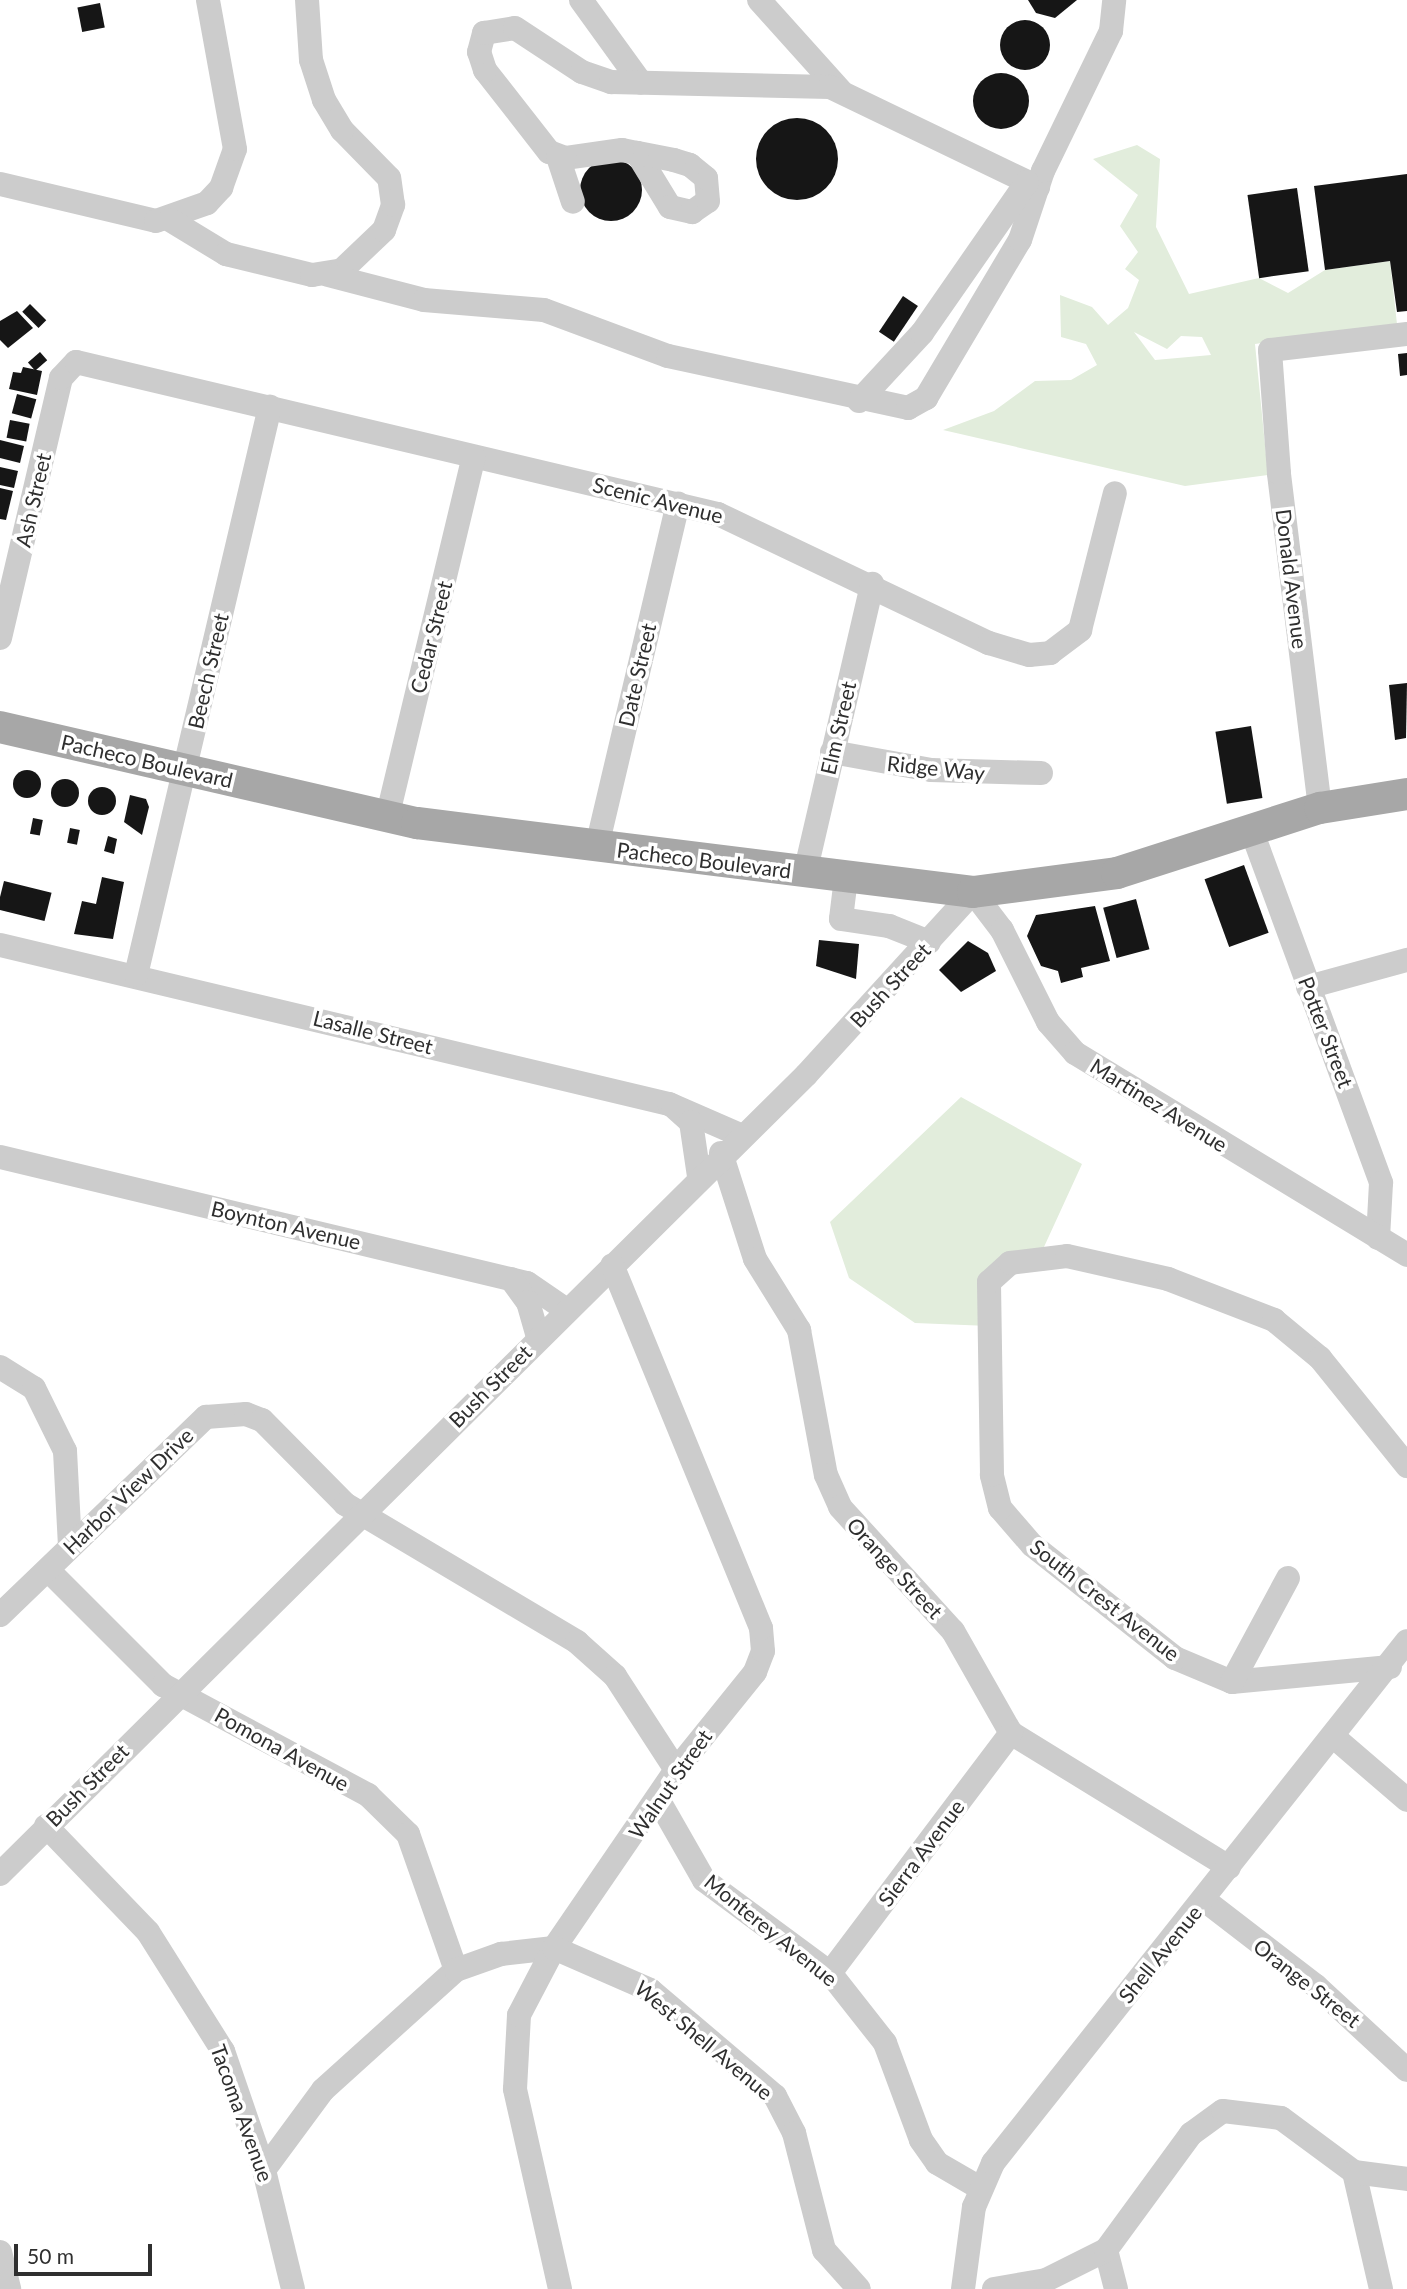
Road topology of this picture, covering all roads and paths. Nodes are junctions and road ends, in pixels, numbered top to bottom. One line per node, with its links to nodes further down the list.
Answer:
1 (208, 0): 13 (street)
2 (307, 0): 14 (street)
3 (581, 0): 6 (street)
4 (759, 0): 7 (street)
5 (1114, 0): 11 (street)
6 (642, 83): 7 (street); 9 (street)
7 (841, 92): 11 (street)
8 (637, 153): 9 (street)
9 (558, 157): 12 (street)
10 (0, 184): 13 (street)
11 (1033, 184): 17 (street); 17 (street)
12 (573, 202)
13 (170, 220): 14 (street)
14 (328, 275): 17 (street)
15 (1407, 334): 29 (street, Donald Avenue)
16 (68, 364): 18 (street, Scenic Avenue); 23 (street, Ash Street)
17 (859, 401)
18 (270, 407): 19 (street, Scenic Avenue); 26 (street, Beech Street)
19 (474, 457): 21 (street, Scenic Avenue); 30 (street, Cedar Street)
20 (1115, 493): 22 (street, Scenic Avenue)
21 (678, 503): 22 (street, Scenic Avenue); 32 (street, Date Street)
22 (872, 584): 25 (street, Elm Street)
23 (0, 638)
24 (0, 727): 26 (main road, Pacheco Boulevard)
25 (832, 752): 27 (street, Ridge Way); 33 (street, Elm Street)
26 (186, 770): 30 (main road, Pacheco Boulevard); 39 (street, Beech Street)
27 (1041, 773)
28 (1407, 794): 29 (main road, Pacheco Boulevard)
29 (1320, 808): 31 (main road, Pacheco Boulevard)
30 (387, 818): 32 (main road, Pacheco Boulevard)
31 (1251, 829): 35 (main road, Pacheco Boulevard); 40 (street, Potter Street)
32 (597, 846): 33 (main road, Pacheco Boulevard)
33 (805, 873): 34 (main road, Pacheco Boulevard)
34 (846, 878): 35 (main road, Pacheco Boulevard); 36 (street)
35 (973, 892): 36 (street, Bush Street); 46 (street, Martinez Avenue)
36 (929, 943): 42 (street, Bush Street)
37 (0, 945): 39 (street, Lasalle Street)
38 (1407, 960): 40 (street)
39 (136, 975): 41 (street, Lasalle Street)
40 (1308, 987): 46 (street, Potter Street)
41 (669, 1104): 42 (street, Lasalle Street); 45 (street)
42 (740, 1135): 43 (street, Bush Street)
43 (720, 1153): 45 (street, Bush Street); 63 (street, Orange Street)
44 (0, 1157): 49 (street, Boynton Avenue)
45 (699, 1176): 48 (street, Bush Street)
46 (1378, 1238): 47 (street, Martinez Avenue)
47 (1407, 1255)
48 (612, 1265): 50 (street, Bush Street); 65 (street, Walnut Street)
49 (511, 1279): 50 (street, Boynton Avenue); 51 (street)
50 (565, 1309): 51 (street, Bush Street)
51 (538, 1337): 54 (street, Bush Street)
52 (0, 1367): 55 (street)
53 (1407, 1466): 61 (street, South Crest Avenue)
54 (362, 1514): 55 (street, Harbor View Drive); 62 (street, Bush Street); 65 (street)
55 (70, 1545): 56 (street, Harbor View Drive)
56 (48, 1570): 58 (street, Harbor View Drive); 62 (street, Pomona Avenue)
57 (1288, 1578): 61 (street)
58 (4, 1606)
59 (1407, 1641): 60 (street, Shell Avenue)
60 (1390, 1667): 61 (street, South Crest Avenue); 64 (street, Shell Avenue)
61 (1231, 1682)
62 (178, 1692): 68 (street, Bush Street); 73 (street, Pomona Avenue)
63 (1011, 1733): 69 (street, Orange Street); 74 (street, Sierra Avenue)
64 (1335, 1738): 66 (street); 69 (street, Shell Avenue)
65 (676, 1770): 67 (street, Walnut Street)
66 (1407, 1800)
67 (659, 1801): 72 (street, Walnut Street); 74 (street, Monterey Avenue)
68 (46, 1826): 70 (street, Bush Street); 76 (street, Tacoma Avenue)
69 (1229, 1867): 71 (street, Shell Avenue)
70 (0, 1874)
71 (1203, 1899): 75 (street, Orange Street); 79 (street, Shell Avenue)
72 (554, 1948): 73 (street); 84 (street); 85 (street, West Shell Avenue)
73 (456, 1970): 76 (street)
74 (830, 1973): 79 (street, Monterey Avenue)
75 (1407, 2070)
76 (264, 2170): 83 (street, Tacoma Avenue)
77 (1354, 2172): 78 (street); 80 (street); 89 (street)
78 (1407, 2179)
79 (980, 2188): 86 (street, Shell Avenue)
80 (1106, 2250): 87 (street); 88 (street)
81 (0, 2252): 82 (street)
82 (9, 2289)
83 (293, 2289)
84 (560, 2289)
85 (859, 2289)
86 (963, 2289)
87 (994, 2289)
88 (1116, 2289)
89 (1381, 2289)

